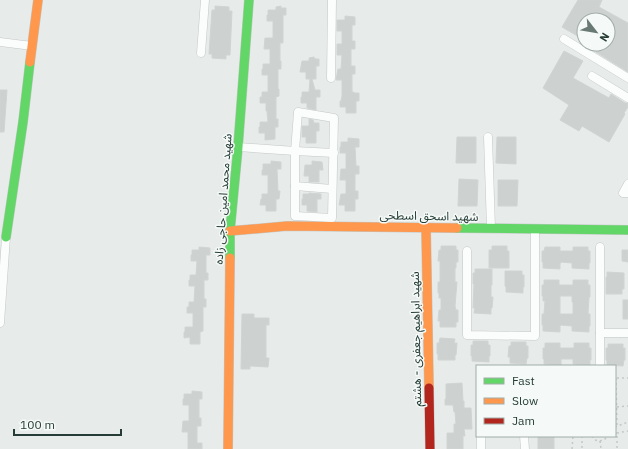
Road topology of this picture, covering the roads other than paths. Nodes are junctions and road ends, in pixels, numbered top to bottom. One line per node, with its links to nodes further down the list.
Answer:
1 (38, 0): 7 (street)
2 (205, 0): 8 (street)
3 (250, 0): 14 (street, شهید محمد امین حاجی زاده)
4 (332, 0): 10 (street)
5 (564, 39): 11 (street)
6 (0, 42): 7 (street)
7 (32, 46): 26 (street)
8 (201, 53)
9 (592, 76): 12 (street)
10 (331, 78)
11 (628, 78)
12 (627, 96)
13 (488, 138): 22 (street)
14 (238, 147): 15 (street); 25 (street, شهید محمد امین حاجی زاده)
15 (295, 151): 16 (street); 16 (street); 18 (street)
16 (334, 153): 19 (street)
17 (628, 184): 20 (street)
18 (296, 186): 19 (street); 19 (street)
19 (332, 188)
20 (628, 194)
21 (426, 228): 22 (street, شهید اسحق اسطحی); 25 (street, شهید اسحق اسطحی); 36 (street, شهید ابراهیم جعفری - هشتم)
22 (491, 228): 23 (street, شهید اسحق اسطحی)
23 (535, 229): 24 (street, شهید اسحق اسطحی); 28 (street)
24 (628, 230)
25 (230, 232): 35 (street, شهید محمد امین حاجی زاده)
26 (6, 237): 29 (street)
27 (600, 247): 30 (street)
28 (467, 252)
29 (0, 323)
30 (600, 333): 31 (street); 32 (street)
31 (628, 333)
32 (600, 365)
33 (481, 437): 37 (street)
34 (524, 437): 38 (street)
35 (228, 449)
36 (430, 449)
37 (481, 449)
38 (525, 449)

